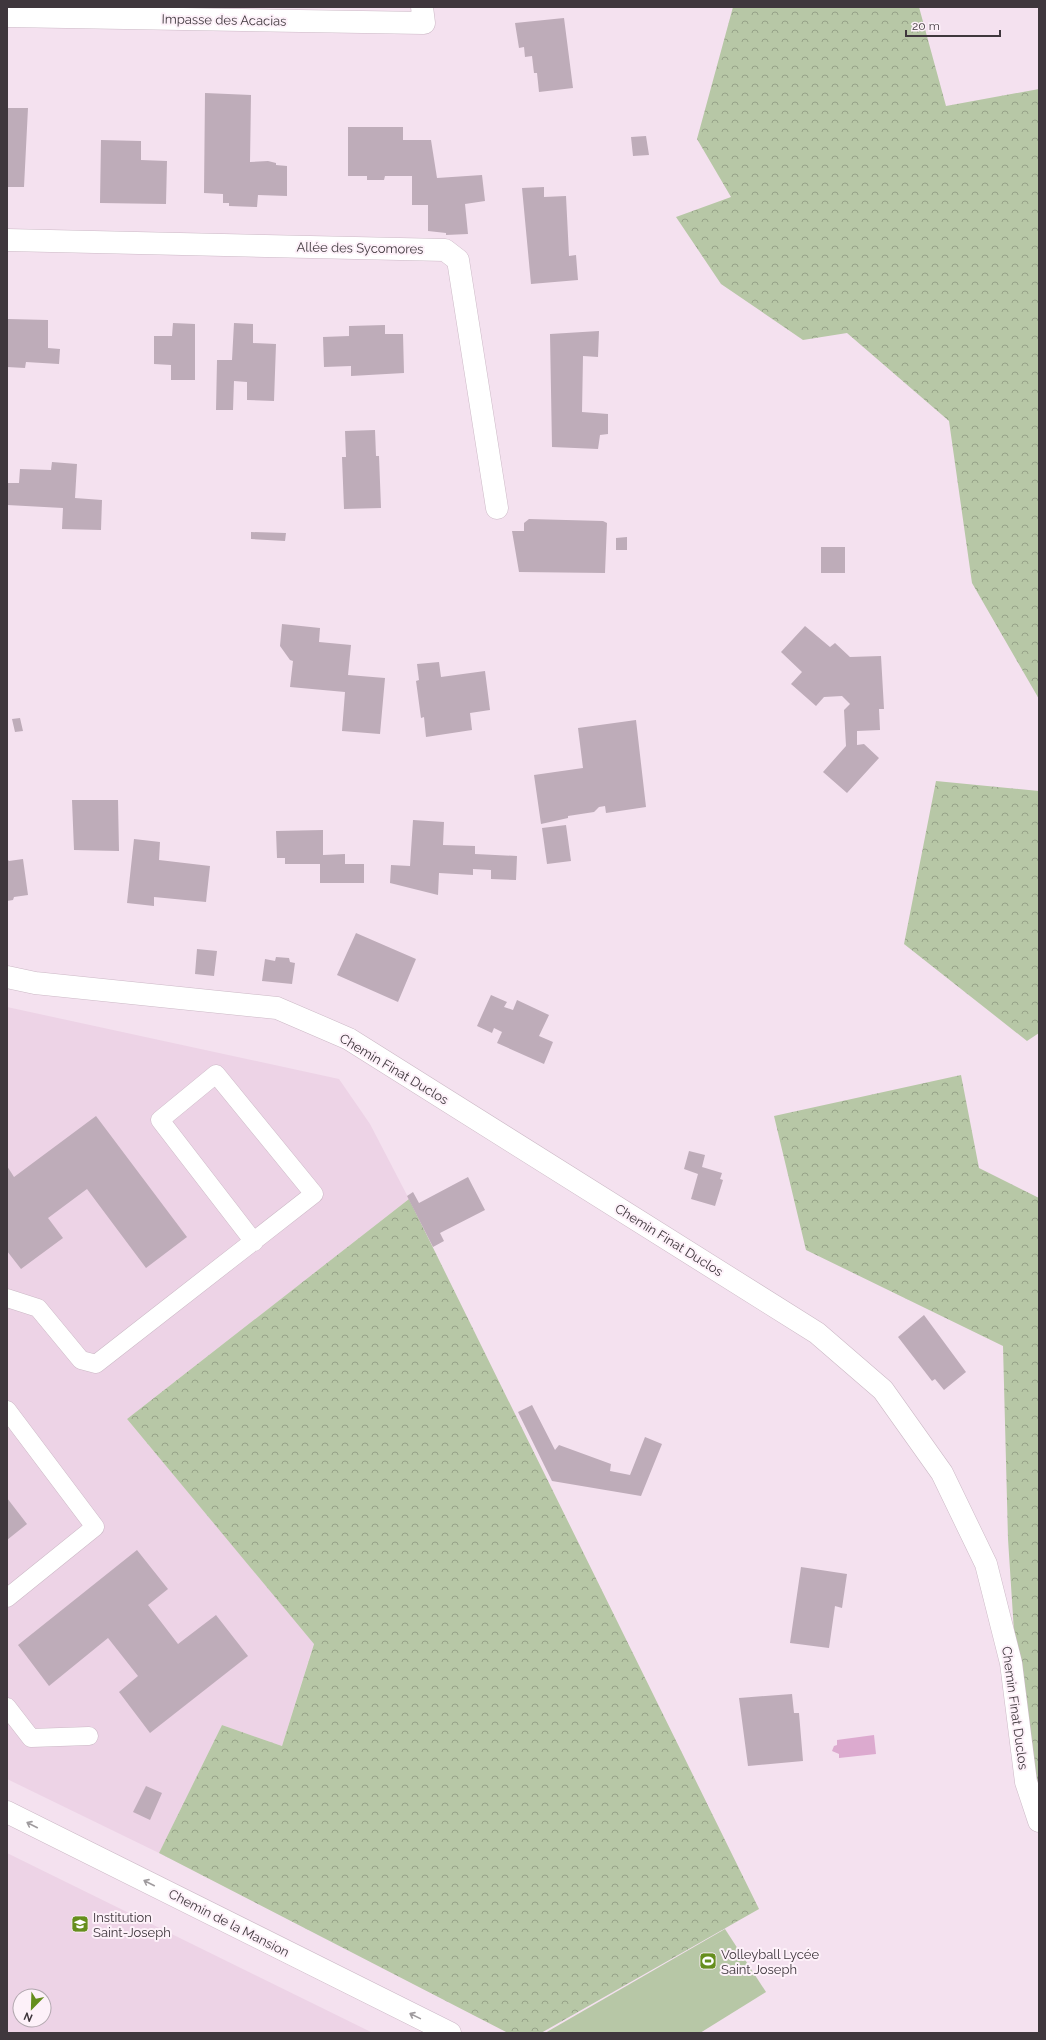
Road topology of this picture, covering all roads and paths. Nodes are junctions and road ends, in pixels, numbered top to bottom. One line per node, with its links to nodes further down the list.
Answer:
1 (422, 7): 2 (street, Impasse des Acacias)
2 (7, 16)
3 (7, 240): 4 (street, Allée des Sycomores)
4 (498, 508)
5 (7, 977): 13 (street, Chemin Finat Duclos)
6 (254, 1242): 6 (lane); 7 (lane)
7 (7, 1298)
8 (7, 1410): 9 (lane)
9 (7, 1598)
10 (7, 1707): 11 (lane)
11 (89, 1736)
12 (7, 1812): 14 (street, Chemin de la Mansion, one-way to 12)
13 (1039, 1821)
14 (450, 2033)

